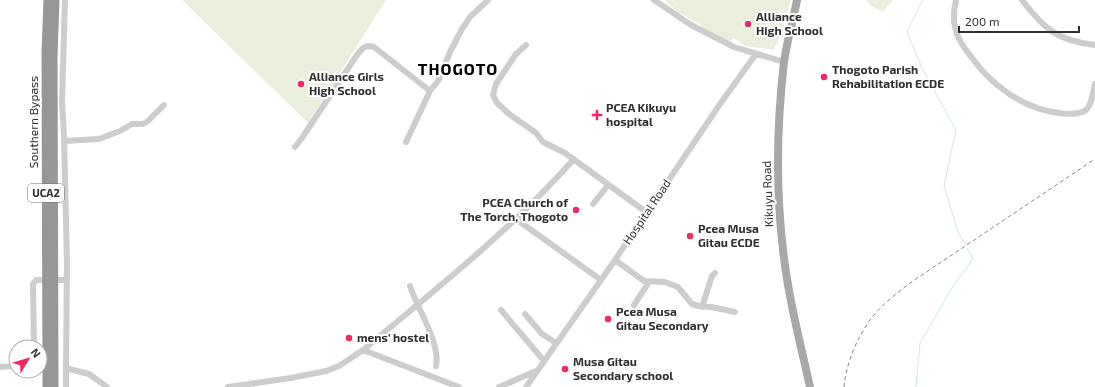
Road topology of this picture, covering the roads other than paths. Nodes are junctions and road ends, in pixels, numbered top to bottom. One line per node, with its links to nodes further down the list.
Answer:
1 (44, 0): 10 (highway)
2 (48, 0): 10 (highway, Southern Bypass / UCA2)
3 (55, 0): 49 (highway, Southern Bypass / UCA2)
4 (64, 0): 18 (street)
5 (488, 0): 16 (street)
6 (654, 0): 13 (street)
7 (797, 0): 14 (main road, Kikuyu Road)
8 (956, 0): 15 (street)
9 (1022, 0): 12 (street)
10 (46, 26): 48 (highway, Southern Bypass / UCA2)
11 (526, 45): 21 (street)
12 (1095, 45)
13 (756, 54): 14 (street); 24 (street, Hospital Road)
14 (784, 62): 55 (main road, Kikuyu Road)
15 (1095, 84)
16 (430, 91): 19 (street); 20 (street)
17 (164, 105): 18 (street)
18 (64, 141): 30 (street)
19 (406, 142)
20 (294, 147)
21 (574, 159): 22 (street); 25 (street)
22 (608, 185): 23 (street); 24 (street)
23 (593, 204)
24 (646, 212): 26 (street, Hospital Road)
25 (516, 219): 31 (street); 34 (street)
26 (615, 260): 31 (street, Hospital Road); 32 (street)
27 (715, 273): 36 (street)
28 (42, 280): 40 (street)
29 (58, 280): 30 (street)
30 (67, 280): 44 (street)
31 (601, 280): 41 (street, Hospital Road)
32 (649, 282): 35 (street); 36 (street)
33 (410, 286): 34 (street)
34 (417, 305): 42 (street); 45 (street)
35 (634, 305)
36 (702, 307): 38 (street)
37 (501, 310): 43 (street)
38 (735, 312)
39 (526, 314): 41 (street)
40 (34, 339)
41 (556, 343): 43 (street, Hospital Road)
42 (363, 350): 52 (street); 53 (street)
43 (544, 361): 46 (street, Hospital Road)
44 (66, 366): 50 (street); 51 (street)
45 (436, 366)
46 (537, 370): 47 (street, Hospital Road); 54 (street, Hospital Road)
47 (527, 386)
48 (46, 387)
49 (54, 387)
50 (66, 387)
51 (107, 387)
52 (228, 387)
53 (458, 387)
54 (499, 387)
55 (810, 387)

